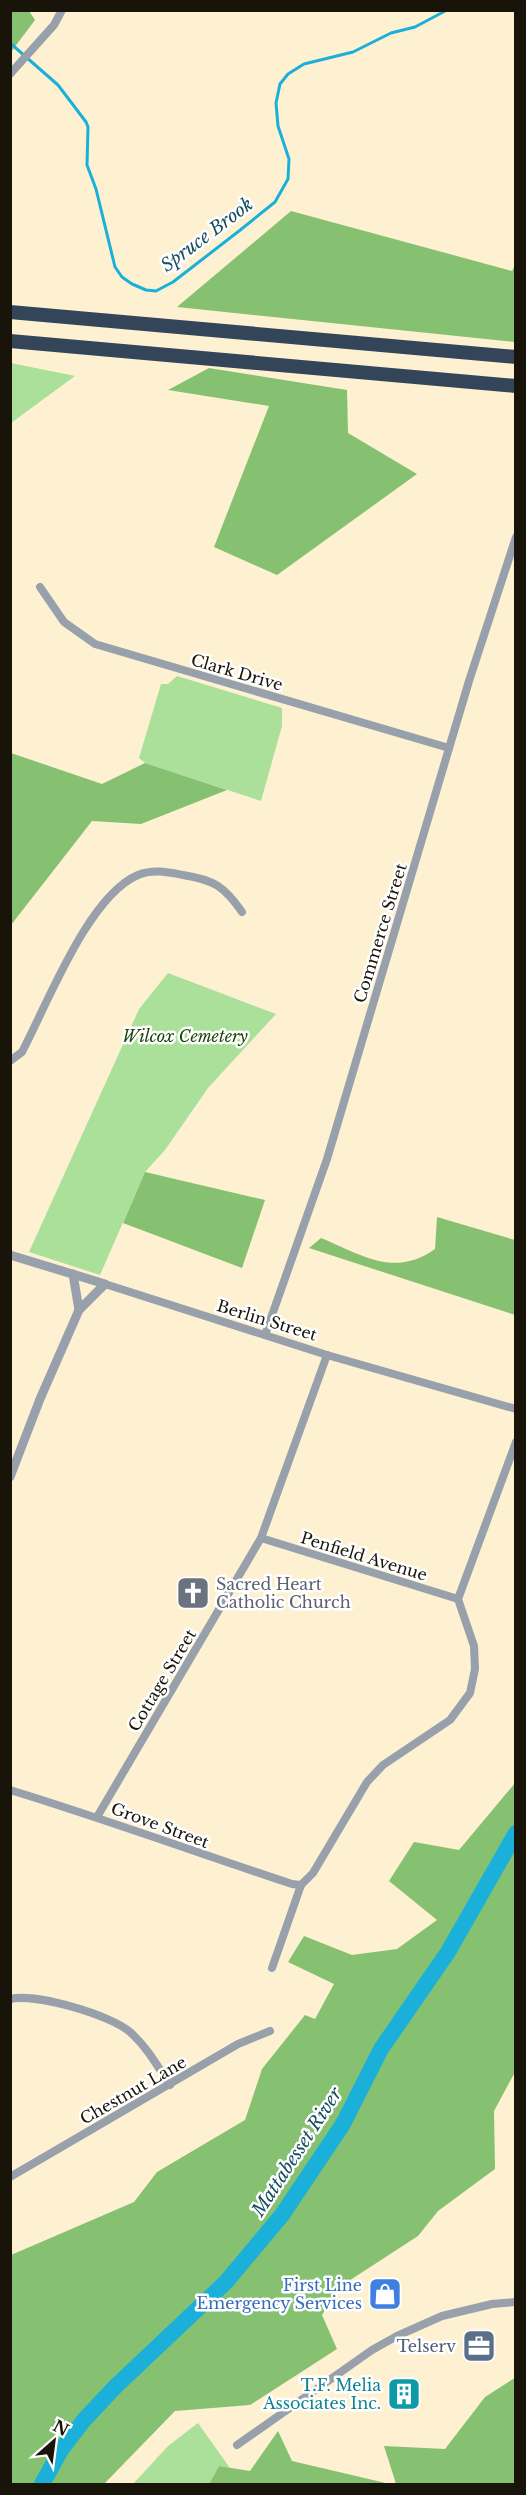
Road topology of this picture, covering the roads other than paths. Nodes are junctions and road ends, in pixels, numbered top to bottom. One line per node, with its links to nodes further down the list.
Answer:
1 (62, 10): 2 (street)
2 (10, 74)
3 (10, 312): 5 (highway)
4 (10, 341): 6 (highway)
5 (516, 357)
6 (516, 386)
7 (516, 537): 9 (street, Commerce Street)
8 (40, 587): 9 (street, Clark Drive)
9 (449, 748): 16 (street, Commerce Street)
10 (242, 912): 11 (street)
11 (10, 1061)
12 (10, 1255): 13 (street, Berlin Street)
13 (73, 1274): 14 (street, Berlin Street); 15 (street)
14 (105, 1284): 15 (street); 16 (street, Berlin Street)
15 (79, 1310): 20 (street)
16 (265, 1335): 17 (street, Berlin Street)
17 (327, 1355): 18 (street, Berlin Street); 21 (street, Cottage Street)
18 (516, 1409)
19 (516, 1442): 22 (street)
20 (10, 1477)
21 (261, 1538): 22 (street, Penfield Avenue); 24 (street, Cottage Street)
22 (458, 1599): 25 (street)
23 (10, 1790): 24 (street, Grove Street)
24 (97, 1817): 25 (street, Grove Street)
25 (301, 1885): 26 (street)
26 (272, 1968)
27 (10, 1999): 29 (street)
28 (270, 2031): 29 (street, Chestnut Lane)
29 (170, 2085): 30 (street, Chestnut Lane)
30 (10, 2177)
31 (516, 2302): 32 (street)
32 (237, 2445)

